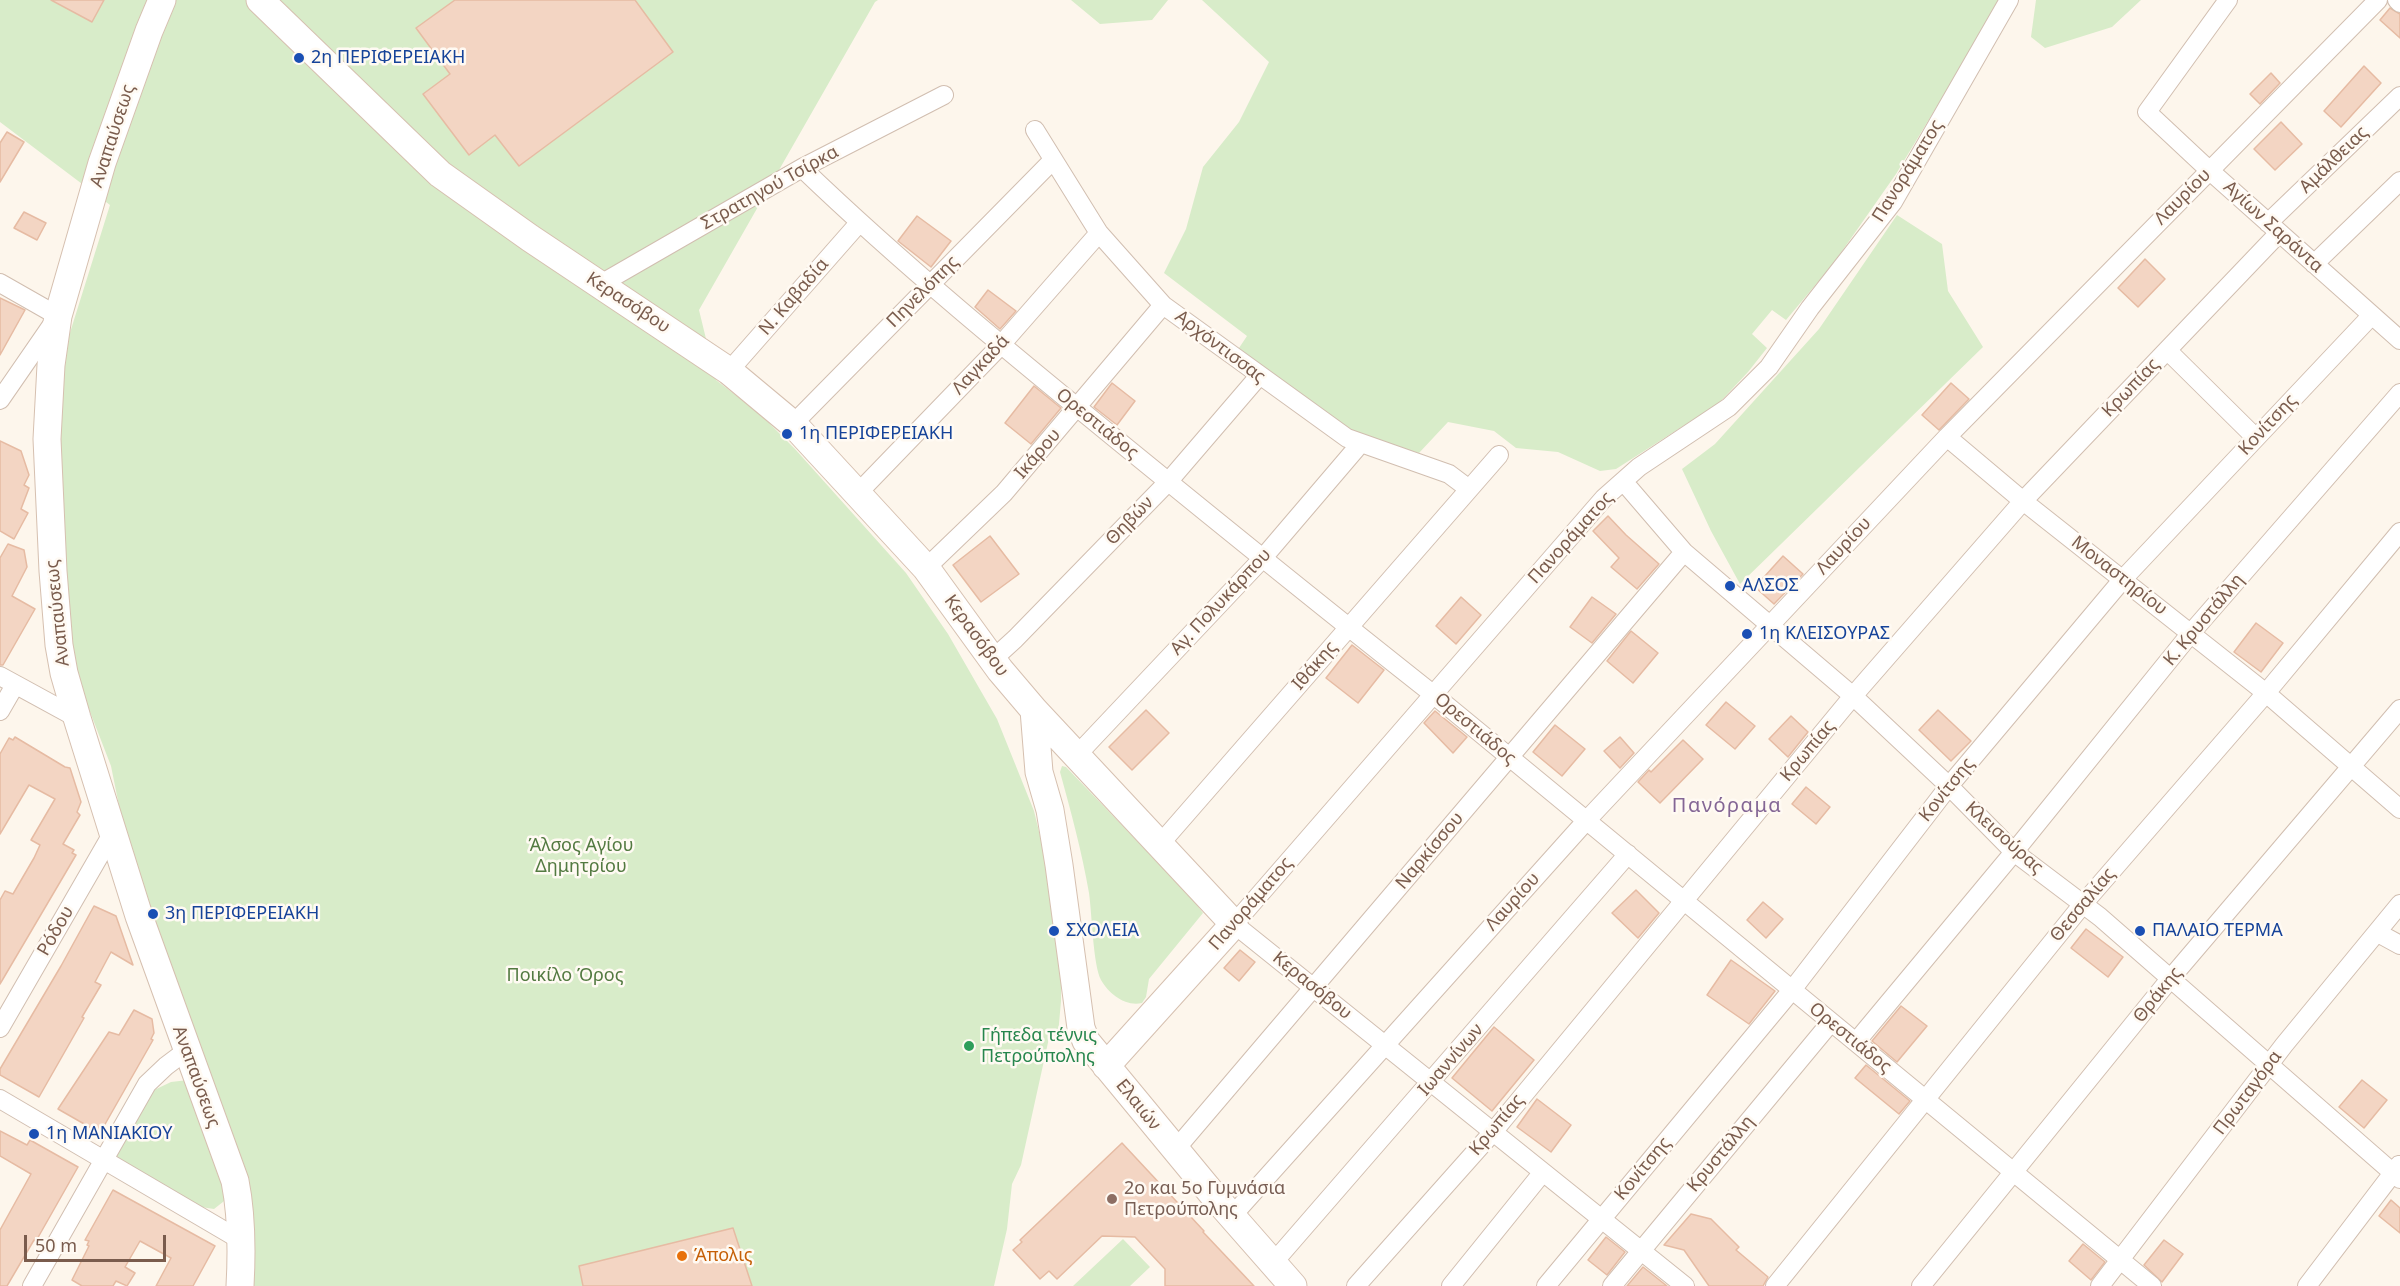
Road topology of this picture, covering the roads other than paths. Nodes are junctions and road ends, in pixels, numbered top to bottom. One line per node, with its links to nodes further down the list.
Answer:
1 (162, 0): 22 (street, Αναπαύσεως)
2 (260, 0): 19 (street, Κερασόβου)
3 (2009, 0): 36 (street, Πανοράματος)
4 (2228, 0): 11 (street, Αγίων Σαράντα)
5 (2378, 0): 11 (street, Λαυρίου)
6 (944, 95): 10 (street, Στρατηγού Τσίρκα)
7 (2400, 96): 14 (street, Αμάλθειας)
8 (1035, 130): 9 (street, Αρχόντισσας)
9 (1053, 160): 15 (street, Αρχόντισσας); 18 (street, Πηνελόπης)
10 (802, 168): 13 (street, Ορεστιάδος); 19 (street, Στρατηγού Τσίρκα)
11 (2209, 171): 14 (street, Αγίων Σαράντα); 32 (street, Λαυρίου)
12 (2400, 181): 16 (street)
13 (859, 223): 18 (street, Ορεστιάδος); 26 (street, N. Καβαδία)
14 (2274, 228): 16 (street, Αγίων Σαράντα); 25 (street, Κρωπίας)
15 (1099, 232): 20 (street, Αρχόντισσας); 24 (street, Λαγκαδά)
16 (2314, 264): 21 (street, Αγίων Σαράντα)
17 (0, 283): 22 (street)
18 (930, 284): 24 (street, Ορεστιάδος); 31 (street, Πηνελόπης)
19 (599, 285): 26 (street, Κερασόβου)
20 (1163, 305): 27 (street, Αρχόντισσας); 30 (street, Ικάρου)
21 (2372, 315): 23 (street, Αγίων Σαράντα); 33 (street, Κονίτσης)
22 (58, 316): 29 (street); 57 (street, Αναπαύσεως)
23 (2400, 340)
24 (999, 345): 30 (street, Ορεστιάδος); 39 (street, Λαγκαδά)
25 (2167, 350): 33 (street); 40 (street, Κρωπίας)
26 (729, 370): 31 (street, Κερασόβου)
27 (1258, 376): 34 (street, Αρχόντισσας); 37 (street, Θηβών)
28 (2400, 393): 48 (street, Κ. Κρυστάλλη)
29 (0, 400)
30 (1078, 408): 37 (street, Ορεστιάδος); 44 (street, Ικάρου)
31 (793, 424): 39 (street, Κερασόβου)
32 (1947, 437): 40 (street, Μοναστηρίου); 46 (street, Λαυρίου)
33 (2256, 438): 45 (street, Κονίτσης)
34 (1361, 443): 38 (street, Αρχόντισσας); 43 (street, Αγ. Πολυκάρπου)
35 (1499, 455): 38 (street, Ιθάκης)
36 (1623, 481): 42 (street, Κλεισούρας); 52 (street, Πανοράματος)
37 (1168, 482): 43 (street, Ορεστιάδος); 49 (street, Θηβών)
38 (1469, 489): 47 (street, Ιθάκης)
39 (858, 493): 44 (street, Κερασόβου)
40 (2023, 501): 45 (street, Μοναστηρίου); 53 (street, Κρωπίας)
41 (2400, 532): 51 (street, Θεσσαλίας)
42 (1684, 552): 46 (street, Κλεισούρας); 59 (street, Ναρκίσσου)
43 (1262, 558): 47 (street, Ορεστιάδος); 58 (street, Αγ. Πολυκάρπου)
44 (926, 568): 49 (street, Κερασόβου)
45 (2123, 579): 48 (street, Μοναστηρίου); 61 (street, Κονίτσης)
46 (1769, 627): 53 (street, Κλεισούρας); 63 (street, Λαυρίου)
47 (1348, 629): 52 (street, Ορεστιάδος); 65 (street, Ιθάκης)
48 (2191, 633): 51 (street, Μοναστηρίου); 66 (street, Κ. Κρυστάλλη)
49 (993, 659): 55 (street, Κερασόβου)
50 (8, 680): 56 (street); 57 (street)
51 (2266, 693): 60 (street, Μοναστηρίου); 69 (street, Θεσσαλίας)
52 (1434, 695): 59 (street, Ορεστιάδος); 71 (street, Πανοράματος)
53 (1853, 696): 61 (street, Κλεισούρας); 68 (street, Κρωπίας)
54 (2400, 709): 60 (street, Θράκης)
55 (1034, 710): 58 (street, Κερασόβου); 83 (street, Ελαιών)
56 (0, 711)
57 (77, 718): 64 (street, Αναπαύσεως)
58 (1076, 756): 65 (street, Κερασόβου)
59 (1509, 757): 63 (street, Ορεστιάδος); 75 (street, Ναρκίσσου)
60 (2351, 767): 62 (street, Μοναστηρίου); 74 (street, Θράκης)
61 (1948, 786): 66 (street, Κλεισούρας); 76 (street, Κονίτσης)
62 (2400, 809)
63 (1586, 820): 67 (street, Ορεστιάδος); 80 (street, Λαυρίου)
64 (112, 834): 78 (street, Ρόδου); 81 (street, Αναπαύσεως)
65 (1160, 844): 71 (street, Κερασόβου)
66 (2014, 852): 69 (street, Κλεισούρας); 79 (street)
67 (1628, 854): 68 (street, Ορεστιάδος); 84 (street, Ιωαννίνων)
68 (1684, 901): 76 (street, Ορεστιάδος); 87 (street, Κρωπίας)
69 (2083, 904): 74 (street, Κλεισούρας); 86 (street, Θεσσαλίας)
70 (2400, 904): 72 (street, Πρωταγόρα)
71 (1234, 924): 75 (street, Κερασόβου); 83 (street, Πανοράματος)
72 (2378, 933): 73 (street); 82 (street, Πρωταγόρα)
73 (2400, 945)
74 (2170, 979): 82 (street, Κλεισούρας); 92 (street, Θράκης)
75 (1313, 988): 80 (street, Κερασόβου); 88 (street, Ναρκίσσου)
76 (1792, 990): 77 (street, Ορεστιάδος); 94 (street, Κονίτσης)
77 (1831, 1022): 79 (street, Ορεστιάδος); 96 (street, Κρυστάλλη)
78 (0, 1028)
79 (1856, 1042): 86 (street, Ορεστιάδος)
80 (1385, 1045): 84 (street, Κερασόβου); 93 (street, Λαυρίου)
81 (186, 1051): 89 (street); 95 (street, Αναπαύσεως)
82 (2269, 1064): 91 (street, Κλεισούρας); 97 (street, Πρωταγόρα)
83 (1106, 1066): 88 (street, Ελαιών)
84 (1431, 1083): 87 (street, Κερασόβου); 98 (street, Ιωαννίνων)
85 (0, 1099): 89 (street)
86 (1924, 1099): 92 (street, Ορεστιάδος); 107 (street, Θεσσαλίας)
87 (1492, 1132): 90 (street, Κερασόβου); 102 (street, Κρωπίας)
88 (1175, 1150): 93 (street, Ελαιών)
89 (105, 1161): 95 (street); 100 (street)
90 (1543, 1172): 94 (street, Κερασόβου); 103 (street)
91 (2397, 1172): 111 (street)
92 (2015, 1173): 97 (street, Ορεστιάδος); 108 (street, Θράκης)
93 (1232, 1216): 98 (street, Ελαιών)
94 (1601, 1219): 96 (street, Κερασόβου); 104 (street, Κονίτσης)
95 (242, 1241): 99 (street, Αναπαύσεως)
96 (1641, 1250): 105 (street, Κρυστάλλη); 106 (street, Κερασόβου)
97 (2121, 1260): 109 (street, Πρωταγόρα); 110 (street, Ορεστιάδος)
98 (1273, 1263): 101 (street, Ελαιών)
99 (237, 1280)
100 (32, 1286)
101 (1293, 1286)
102 (1356, 1286)
103 (1451, 1286)
104 (1546, 1286)
105 (1612, 1286)
106 (1685, 1286)
107 (1776, 1286)
108 (1921, 1286)
109 (2100, 1286)
110 (2152, 1286)
111 (2307, 1286)

